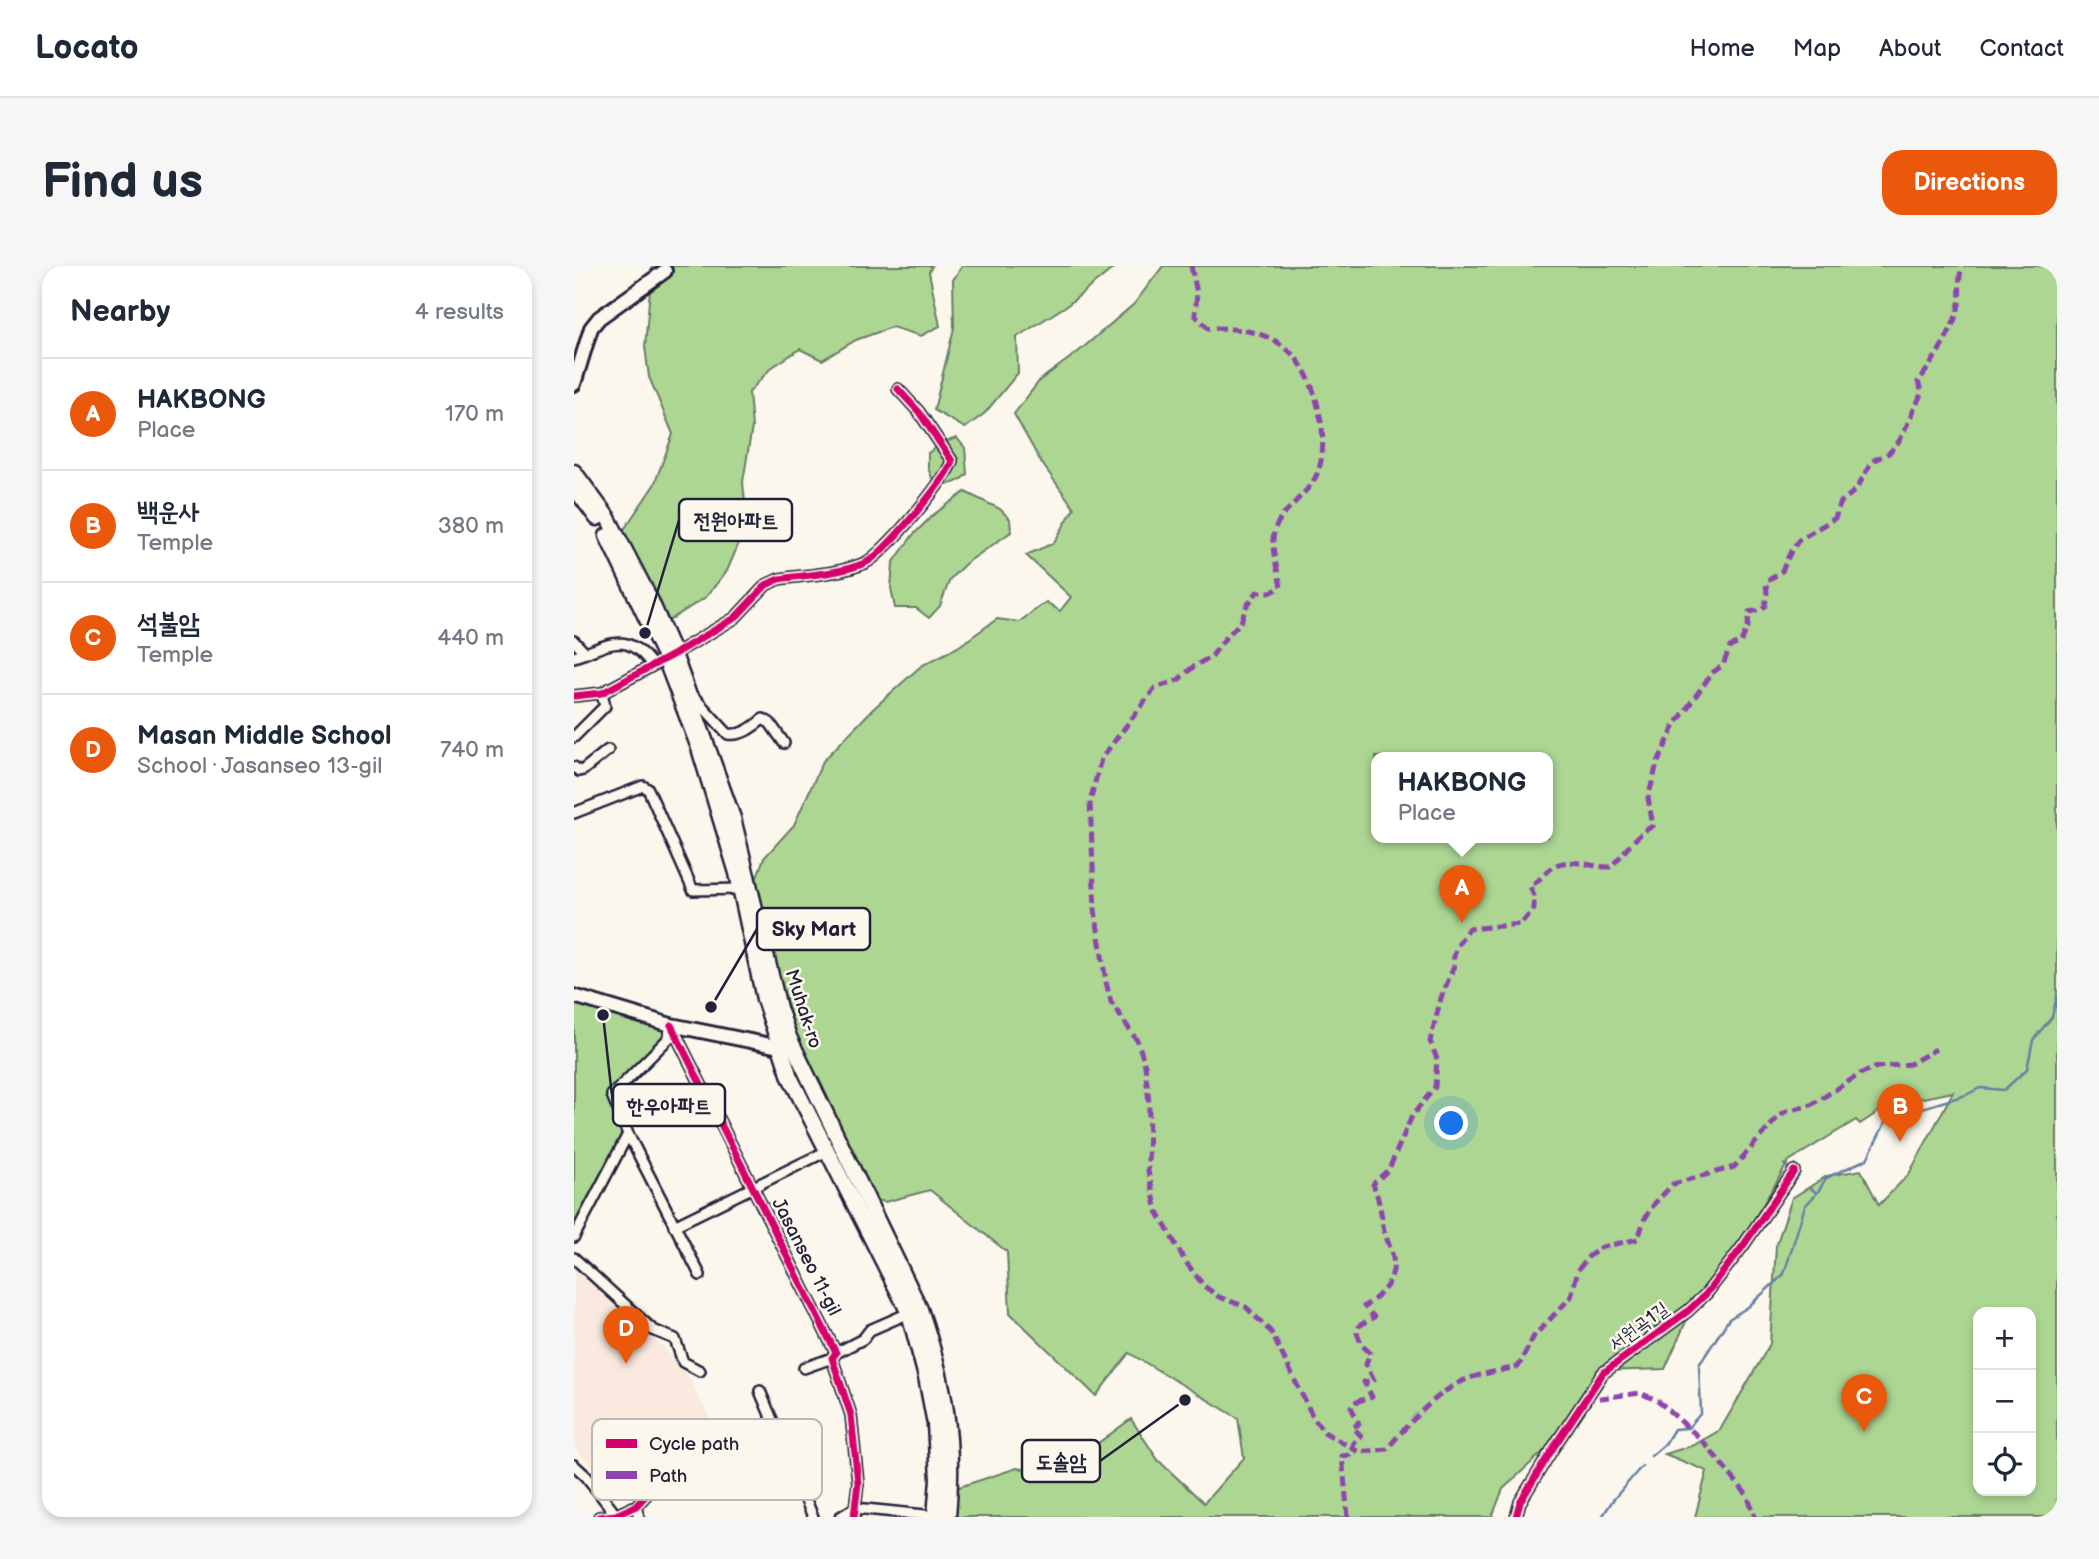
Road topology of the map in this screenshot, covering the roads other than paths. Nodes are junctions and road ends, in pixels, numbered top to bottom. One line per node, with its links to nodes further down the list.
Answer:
1 (665, 271): 2 (main road)
2 (574, 384)
3 (898, 389): 12 (street)
4 (574, 458): 8 (main road, Muhak-ro)
5 (574, 472): 8 (main road, Muhak-ro)
6 (574, 487): 8 (main road, Muhak-ro)
7 (574, 500): 8 (main road, Muhak-ro)
8 (602, 517): 12 (main road, Muhak-ro)
9 (574, 641): 10 (street)
10 (585, 653): 11 (street); 12 (street)
11 (574, 657)
12 (664, 659): 13 (main road, Muhak-ro); 14 (street); 21 (main road, Muhak-ro)
13 (688, 691): 17 (street); 24 (main road, Muhak-ro)
14 (602, 693): 15 (street); 16 (street)
15 (574, 696)
16 (574, 737)
17 (784, 743)
18 (608, 750): 19 (street)
19 (574, 767)
20 (574, 813): 21 (street)
21 (740, 889): 24 (main road, Muhak-ro)
22 (575, 995): 23 (main road)
23 (671, 1025): 24 (main road); 25 (street); 28 (street, Jasanseo 11-gil)
24 (786, 1046): 26 (main road, Muhak-ro); 51 (main road, Muhak-ro)
25 (628, 1134): 29 (street); 30 (street)
26 (827, 1151): 28 (street); 33 (main road, Muhak-ro)
27 (1794, 1171): 52 (street, 서원곡1길)
28 (753, 1187): 29 (street); 34 (street, Jasanseo 11-gil)
29 (674, 1226): 32 (street)
30 (574, 1237)
31 (574, 1258): 36 (street)
32 (700, 1275)
33 (909, 1314): 34 (street); 51 (main road, Muhak-ro)
34 (834, 1355): 35 (street); 45 (street, Jasanseo 11-gil)
35 (804, 1368)
36 (700, 1371)
37 (760, 1391): 38 (street)
38 (771, 1419)
39 (574, 1465): 40 (street)
40 (592, 1484)
41 (604, 1500): 46 (street)
42 (642, 1500): 44 (street)
43 (805, 1500): 49 (street)
44 (636, 1506): 46 (street); 48 (street)
45 (854, 1512): 50 (street); 51 (street)
46 (616, 1515): 47 (street)
47 (599, 1517)
48 (639, 1517)
49 (813, 1517)
50 (840, 1517)
51 (939, 1517)
52 (1516, 1517)

